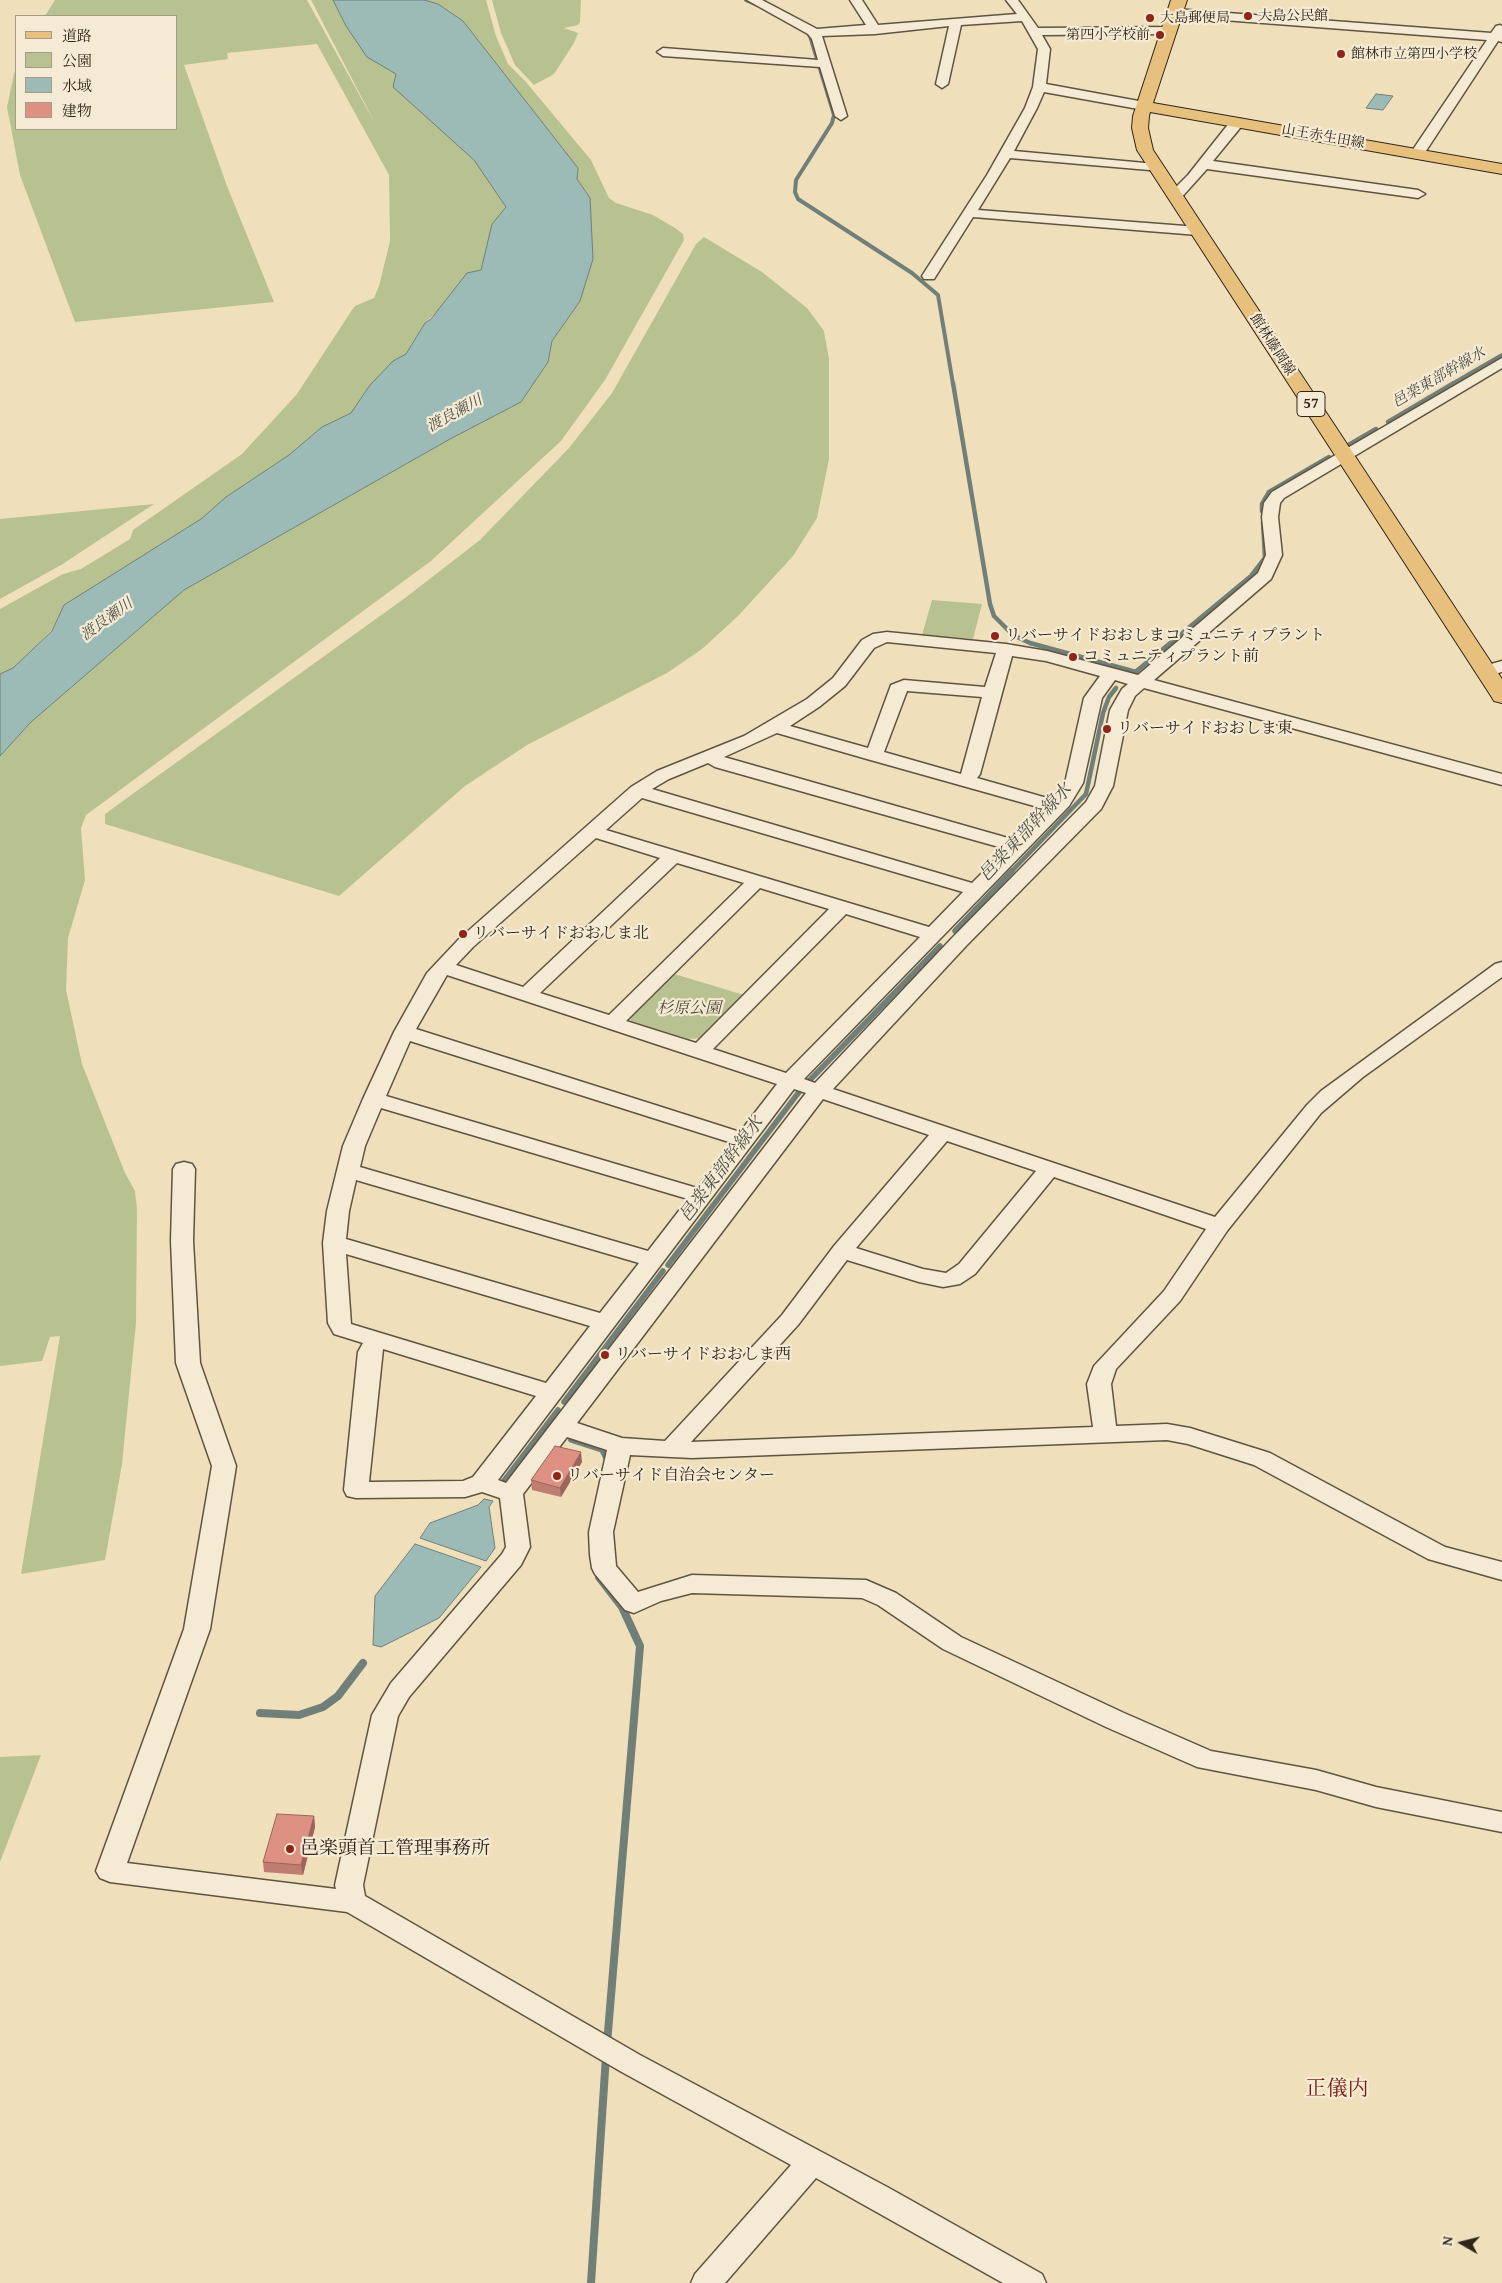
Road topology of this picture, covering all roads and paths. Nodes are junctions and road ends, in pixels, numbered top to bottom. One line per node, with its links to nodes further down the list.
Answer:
1 (753, 0): 11 (street)
2 (856, 0): 8 (street)
3 (1012, 0): 5 (street)
4 (1177, 7): 9 (main road, 館林藤岡線 / 57); 12 (street)
5 (1026, 17): 6 (street); 10 (street)
6 (952, 24): 8 (street); 15 (street)
7 (1502, 26): 12 (street)
8 (875, 30): 11 (street)
9 (1169, 30): 10 (street); 17 (main road, 館林藤岡線 / 57)
10 (1035, 32): 16 (street)
11 (814, 34): 14 (street)
12 (1498, 38): 21 (street)
13 (663, 52): 14 (street)
14 (826, 64): 18 (street)
15 (942, 84)
16 (1039, 87): 17 (street); 20 (street)
17 (1144, 106): 19 (main road, 山王赤生田線); 23 (main road, 館林藤岡線 / 57)
18 (841, 116)
19 (1241, 123): 21 (main road, 山王赤生田線); 22 (street)
20 (1005, 154): 23 (street); 27 (street)
21 (1417, 154): 24 (main road, 山王赤生田線)
22 (1203, 164): 25 (street); 26 (street)
23 (1156, 168): 26 (main road, 館林藤岡線 / 57)
24 (1502, 169)
25 (1418, 194)
26 (1175, 196): 28 (main road, 館林藤岡線 / 57)
27 (968, 213): 28 (street); 29 (street)
28 (1198, 232): 31 (main road, 館林藤岡線 / 57)
29 (929, 276)
30 (1502, 362): 31 (street)
31 (1345, 457): 33 (main road, 館林藤岡線 / 57); 35 (street)
32 (1006, 649): 34 (street); 36 (street); 38 (street)
33 (1494, 668): 37 (main road, 館林藤岡線 / 57)
34 (1111, 673): 35 (street); 44 (street)
35 (1140, 682): 42 (street); 59 (street)
36 (992, 693): 39 (street); 41 (street)
37 (1502, 696)
38 (775, 727): 39 (street); 40 (street)
39 (874, 755): 41 (street)
40 (711, 757): 43 (street); 46 (street)
41 (965, 780): 44 (street)
42 (1502, 780)
43 (637, 791): 45 (street); 49 (street)
44 (1058, 807): 46 (street)
45 (591, 831): 47 (street); 52 (street)
46 (1019, 847): 49 (street)
47 (673, 856): 48 (street); 54 (street)
48 (757, 881): 50 (street); 55 (street)
49 (976, 890): 51 (street)
50 (842, 907): 51 (street); 57 (street)
51 (932, 934): 58 (street)
52 (442, 967): 54 (street); 56 (street)
53 (1502, 968): 67 (street)
54 (526, 995): 55 (street)
55 (612, 1023): 57 (street)
56 (404, 1032): 60 (street); 62 (street)
57 (699, 1052): 58 (street)
58 (790, 1081): 59 (street); 62 (street)
59 (818, 1091): 61 (street); 74 (street)
60 (373, 1099): 65 (street); 66 (street)
61 (943, 1132): 63 (street); 69 (street)
62 (745, 1140): 66 (street)
63 (1050, 1168): 67 (street); 69 (street)
64 (184, 1169): 82 (street)
65 (347, 1170): 68 (street); 70 (street)
66 (702, 1196): 70 (street)
67 (1219, 1226): 75 (street)
68 (334, 1243): 71 (street); 72 (street)
69 (842, 1251): 77 (street)
70 (653, 1260): 71 (street)
71 (604, 1322): 73 (street)
72 (376, 1339): 73 (street); 78 (street)
73 (551, 1392): 78 (street)
74 (563, 1427): 76 (street); 79 (street)
75 (1106, 1434): 77 (street); 80 (street)
76 (620, 1446): 77 (street); 81 (street)
77 (671, 1449)
78 (482, 1483): 79 (street)
79 (511, 1493): 82 (street)
80 (1502, 1571)
81 (1502, 1822)
82 (353, 1902): 83 (street)
83 (812, 2162): 84 (street); 85 (street)
84 (706, 2283)
85 (1030, 2283)

